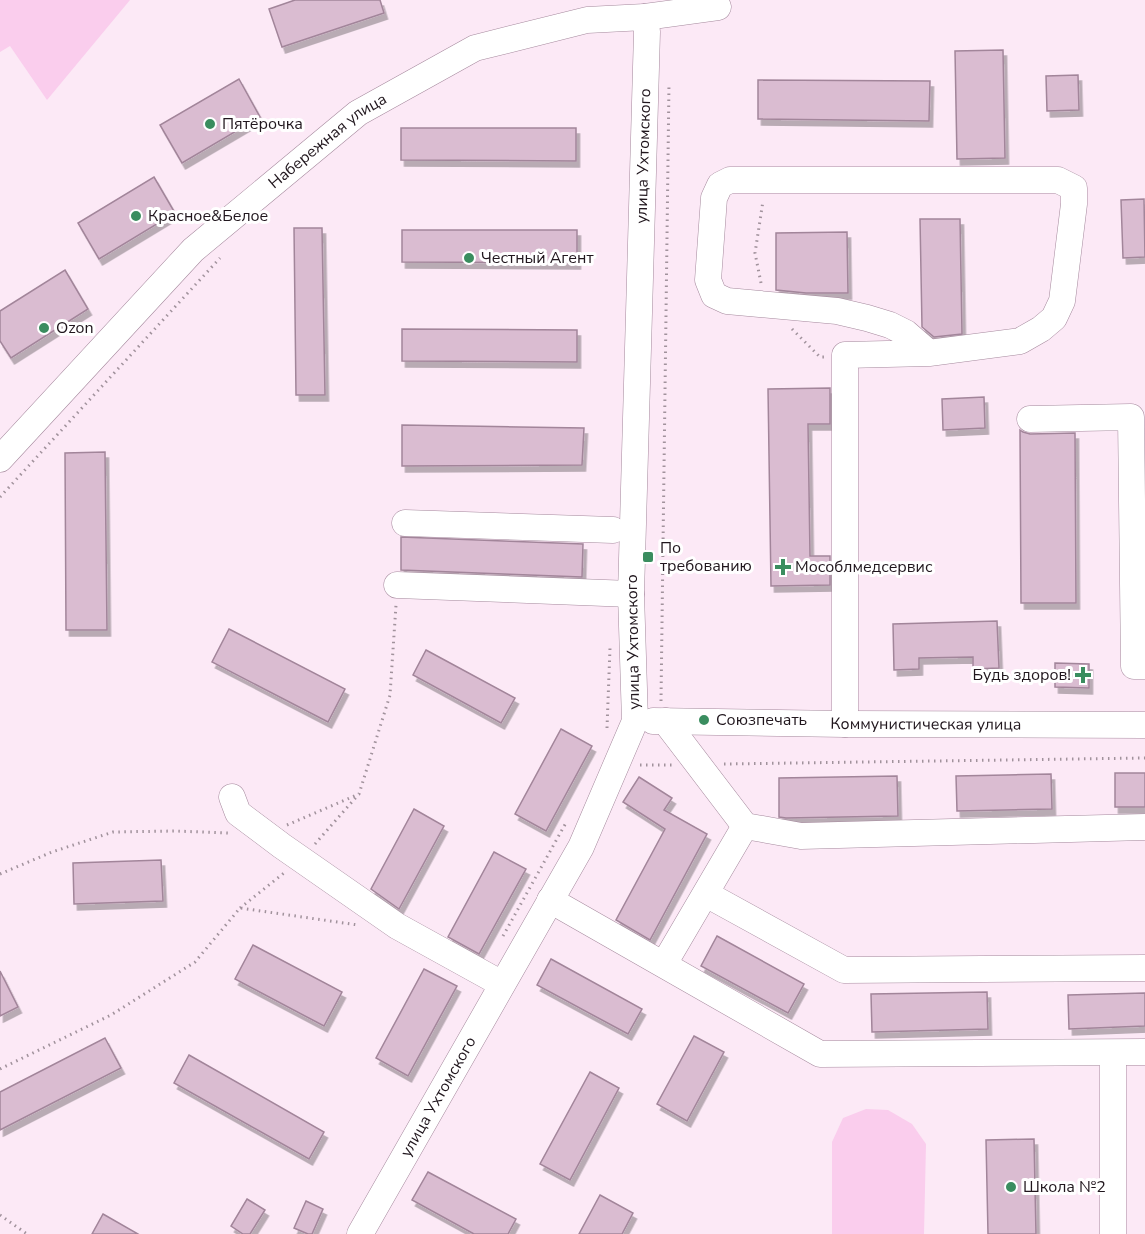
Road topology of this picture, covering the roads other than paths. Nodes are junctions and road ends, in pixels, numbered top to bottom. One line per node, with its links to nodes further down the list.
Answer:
1 (718, 7): 3 (street, Набережная улица)
2 (586, 10): 3 (street, Набережная улица); 6 (street, Набережная улица)
3 (645, 17): 10 (street, улица Ухтомского)
4 (929, 353): 4 (street); 14 (street)
5 (1030, 419): 11 (street)
6 (0, 459)
7 (405, 523): 8 (street)
8 (613, 530)
9 (397, 585): 10 (street)
10 (631, 594): 13 (street, улица Ухтомского)
11 (1145, 666)
12 (663, 716): 13 (street, Коммунистическая улица); 14 (street, Коммунистическая улица); 17 (street)
13 (635, 721): 20 (street, улица Ухтомского)
14 (845, 724): 15 (street, Коммунистическая улица)
15 (1145, 725)
16 (232, 797): 23 (street)
17 (745, 826): 18 (street); 19 (street)
18 (1145, 827)
19 (706, 894): 21 (street); 22 (street)
20 (550, 900): 21 (street); 23 (street, улица Ухтомского)
21 (664, 964): 25 (street)
22 (1145, 968)
23 (502, 984): 26 (street, улица Ухтомского)
24 (1145, 1052): 25 (street)
25 (1113, 1053): 27 (street)
26 (360, 1234)
27 (1113, 1234)

